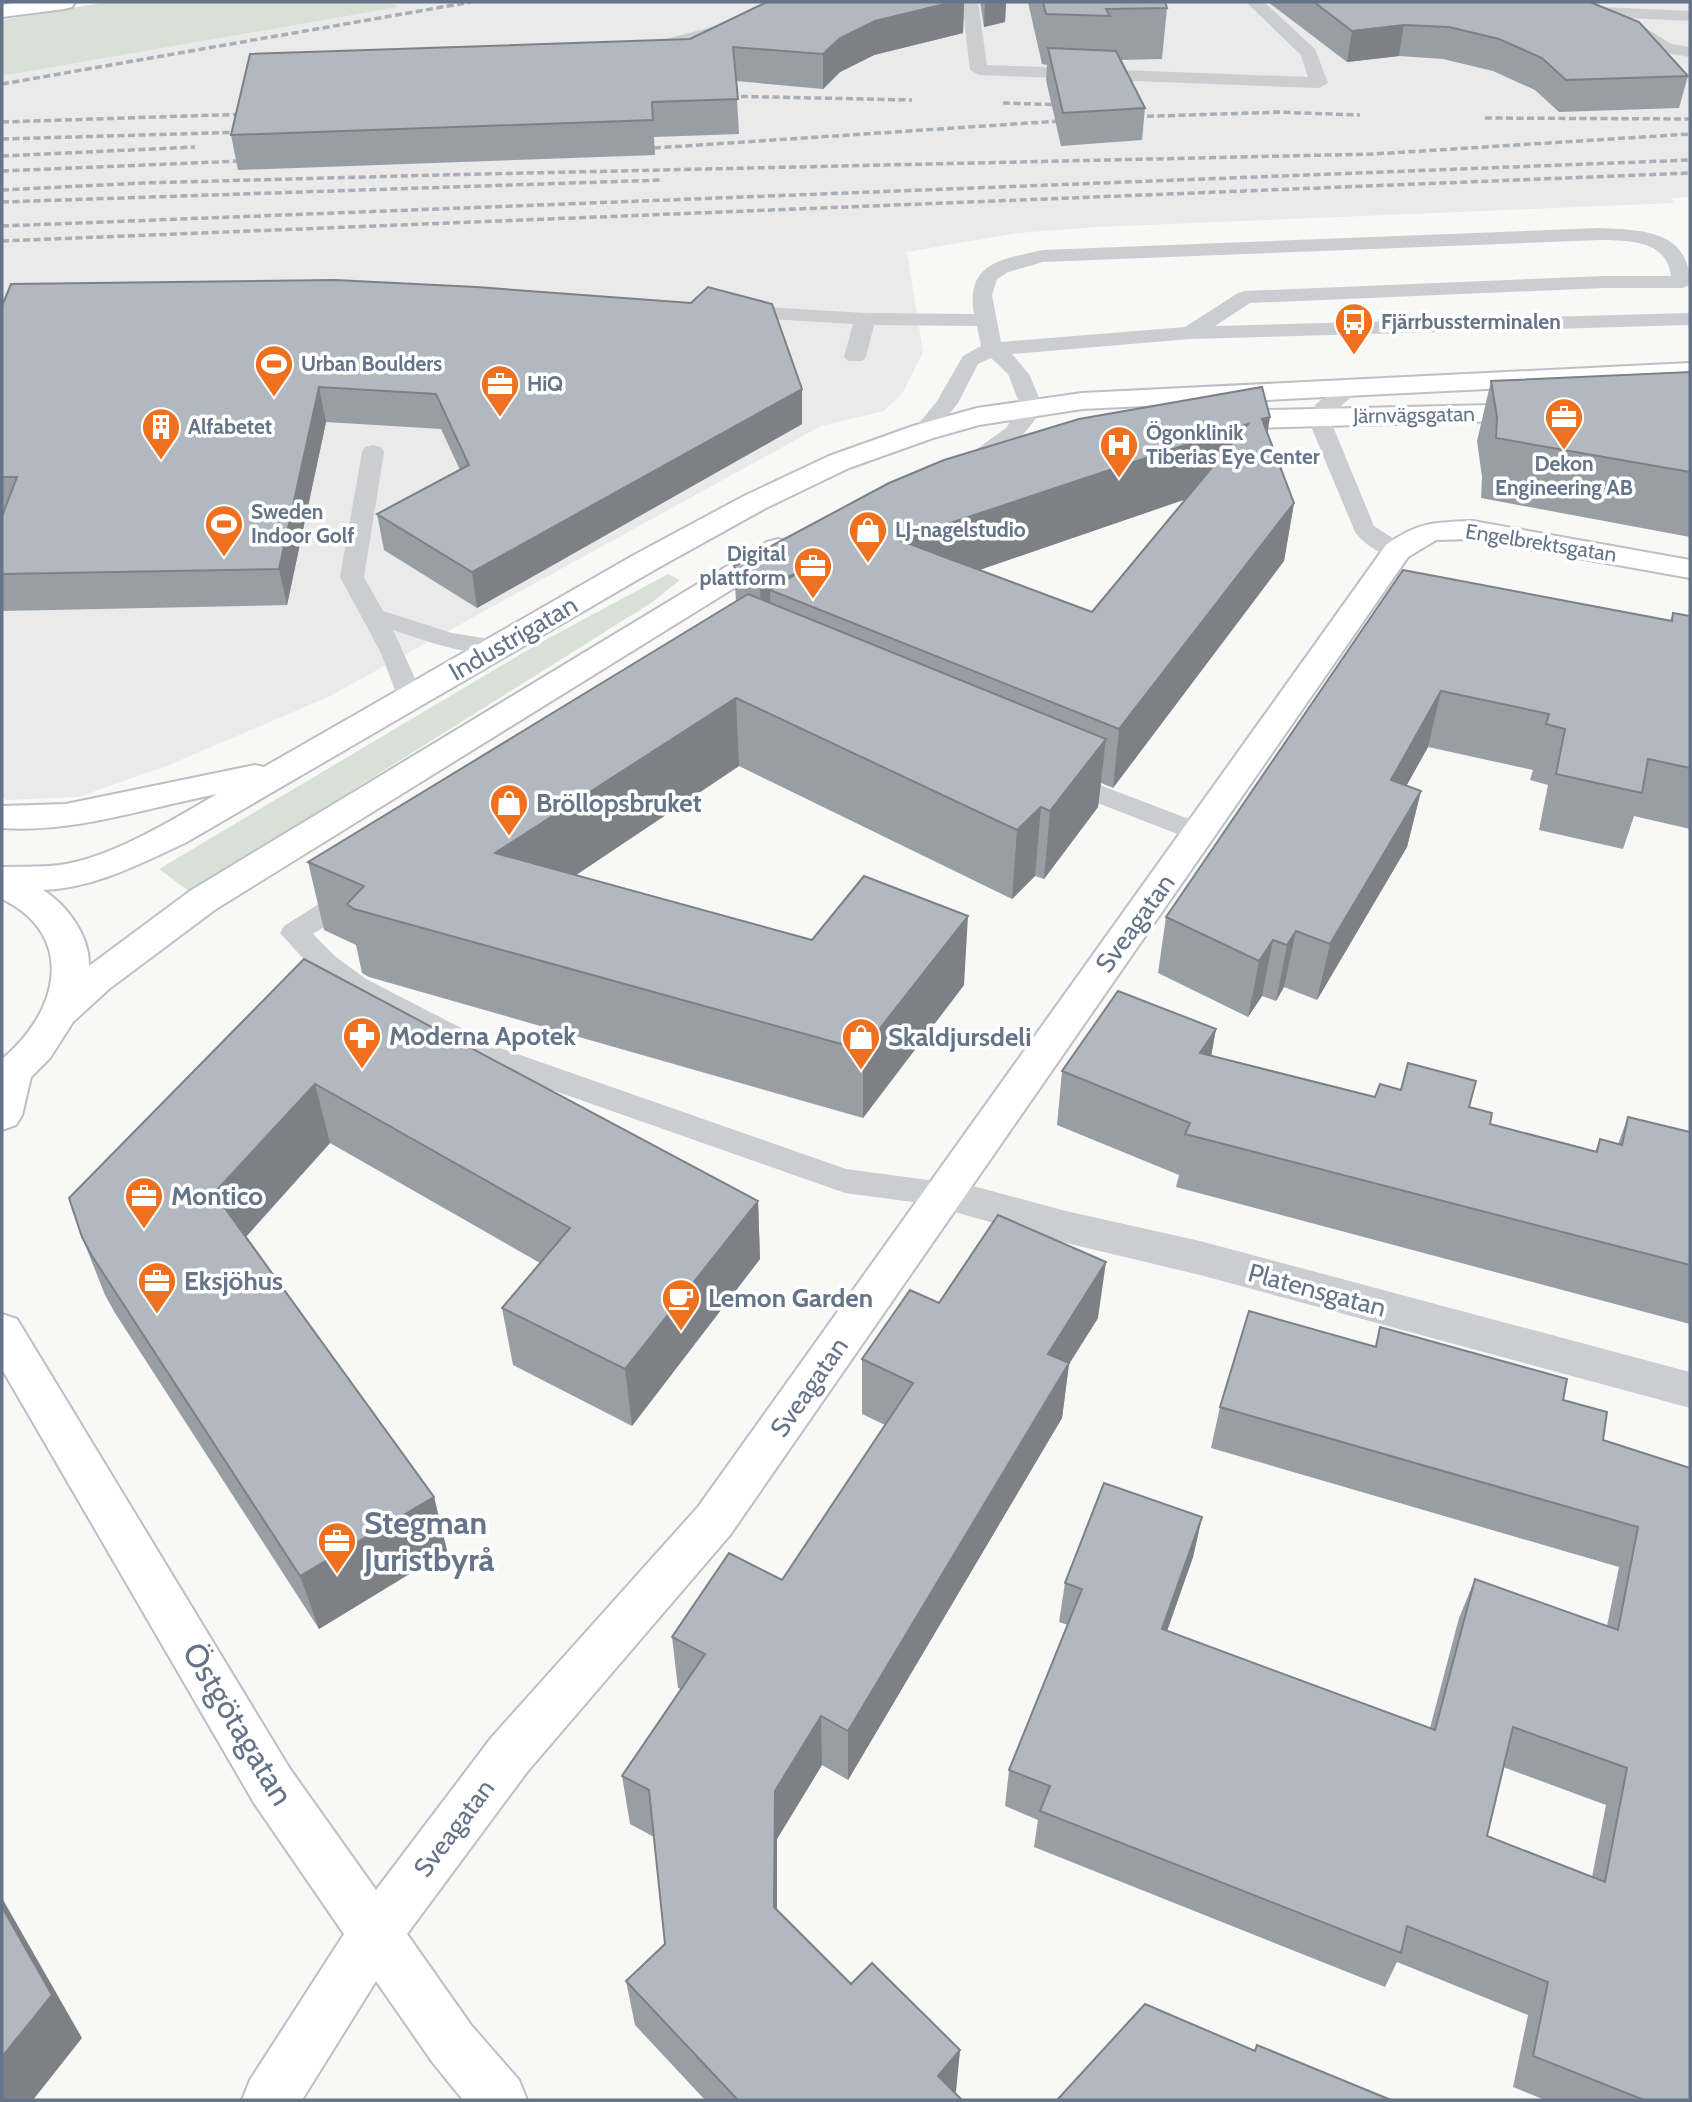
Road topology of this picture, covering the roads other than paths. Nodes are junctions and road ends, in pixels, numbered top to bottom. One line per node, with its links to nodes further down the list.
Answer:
1 (64, 2): 6 (main road)
2 (781, 2): 10 (lane)
3 (970, 2): 4 (lane)
4 (1254, 2)
5 (1555, 9): 7 (lane)
6 (2, 11)
7 (1609, 12): 8 (lane); 9 (lane)
8 (1690, 16)
9 (1690, 52)
10 (627, 54)
11 (719, 309): 12 (lane)
12 (865, 319): 14 (lane); 17 (lane)
13 (1690, 319): 15 (lane)
14 (987, 320): 15 (lane); 16 (lane)
15 (1190, 333): 16 (lane)
16 (992, 349): 20 (lane); 24 (lane)
17 (855, 357)
18 (1690, 371): 19 (main road, Järnvägsgatan)
19 (1353, 386): 20 (main road, Järnvägsgatan); 22 (lane)
20 (1032, 407): 24 (main road, Industrigatan); 27 (lane)
21 (1558, 411): 22 (main road, Järnvägsgatan)
22 (1322, 417): 23 (main road, Järnvägsgatan); 29 (lane)
23 (1192, 422)
24 (923, 432): 32 (main road, Industrigatan)
25 (1042, 447): 27 (main road)
26 (373, 452): 31 (lane)
27 (953, 472)
28 (799, 538): 43 (main road)
29 (1397, 551): 30 (main road, Engelbrektsgatan); 37 (main road, Sveagatan)
30 (1690, 569)
31 (373, 616): 32 (lane); 33 (lane)
32 (499, 646): 33 (main road, Industrigatan)
33 (411, 698): 35 (main road, Industrigatan)
34 (1039, 770): 37 (lane)
35 (285, 771): 36 (main road); 38 (main road, Industrigatan)
36 (2, 817)
37 (1199, 833): 46 (main road, Sveagatan)
38 (2, 879)
39 (375, 882): 41 (lane)
40 (2, 885): 43 (main road)
41 (326, 964): 42 (lane); 46 (lane)
42 (274, 1010)
43 (61, 1012): 44 (main road)
44 (7, 1077): 45 (main road)
45 (2, 1115)
46 (943, 1194): 48 (street, Platensgatan); 49 (main road, Sveagatan)
47 (2, 1331): 49 (main road, Östgötagatan)
48 (1690, 1390)
49 (376, 1933): 50 (main road, Sveagatan); 51 (main road, Östgötagatan)
50 (270, 2100)
51 (499, 2100)

